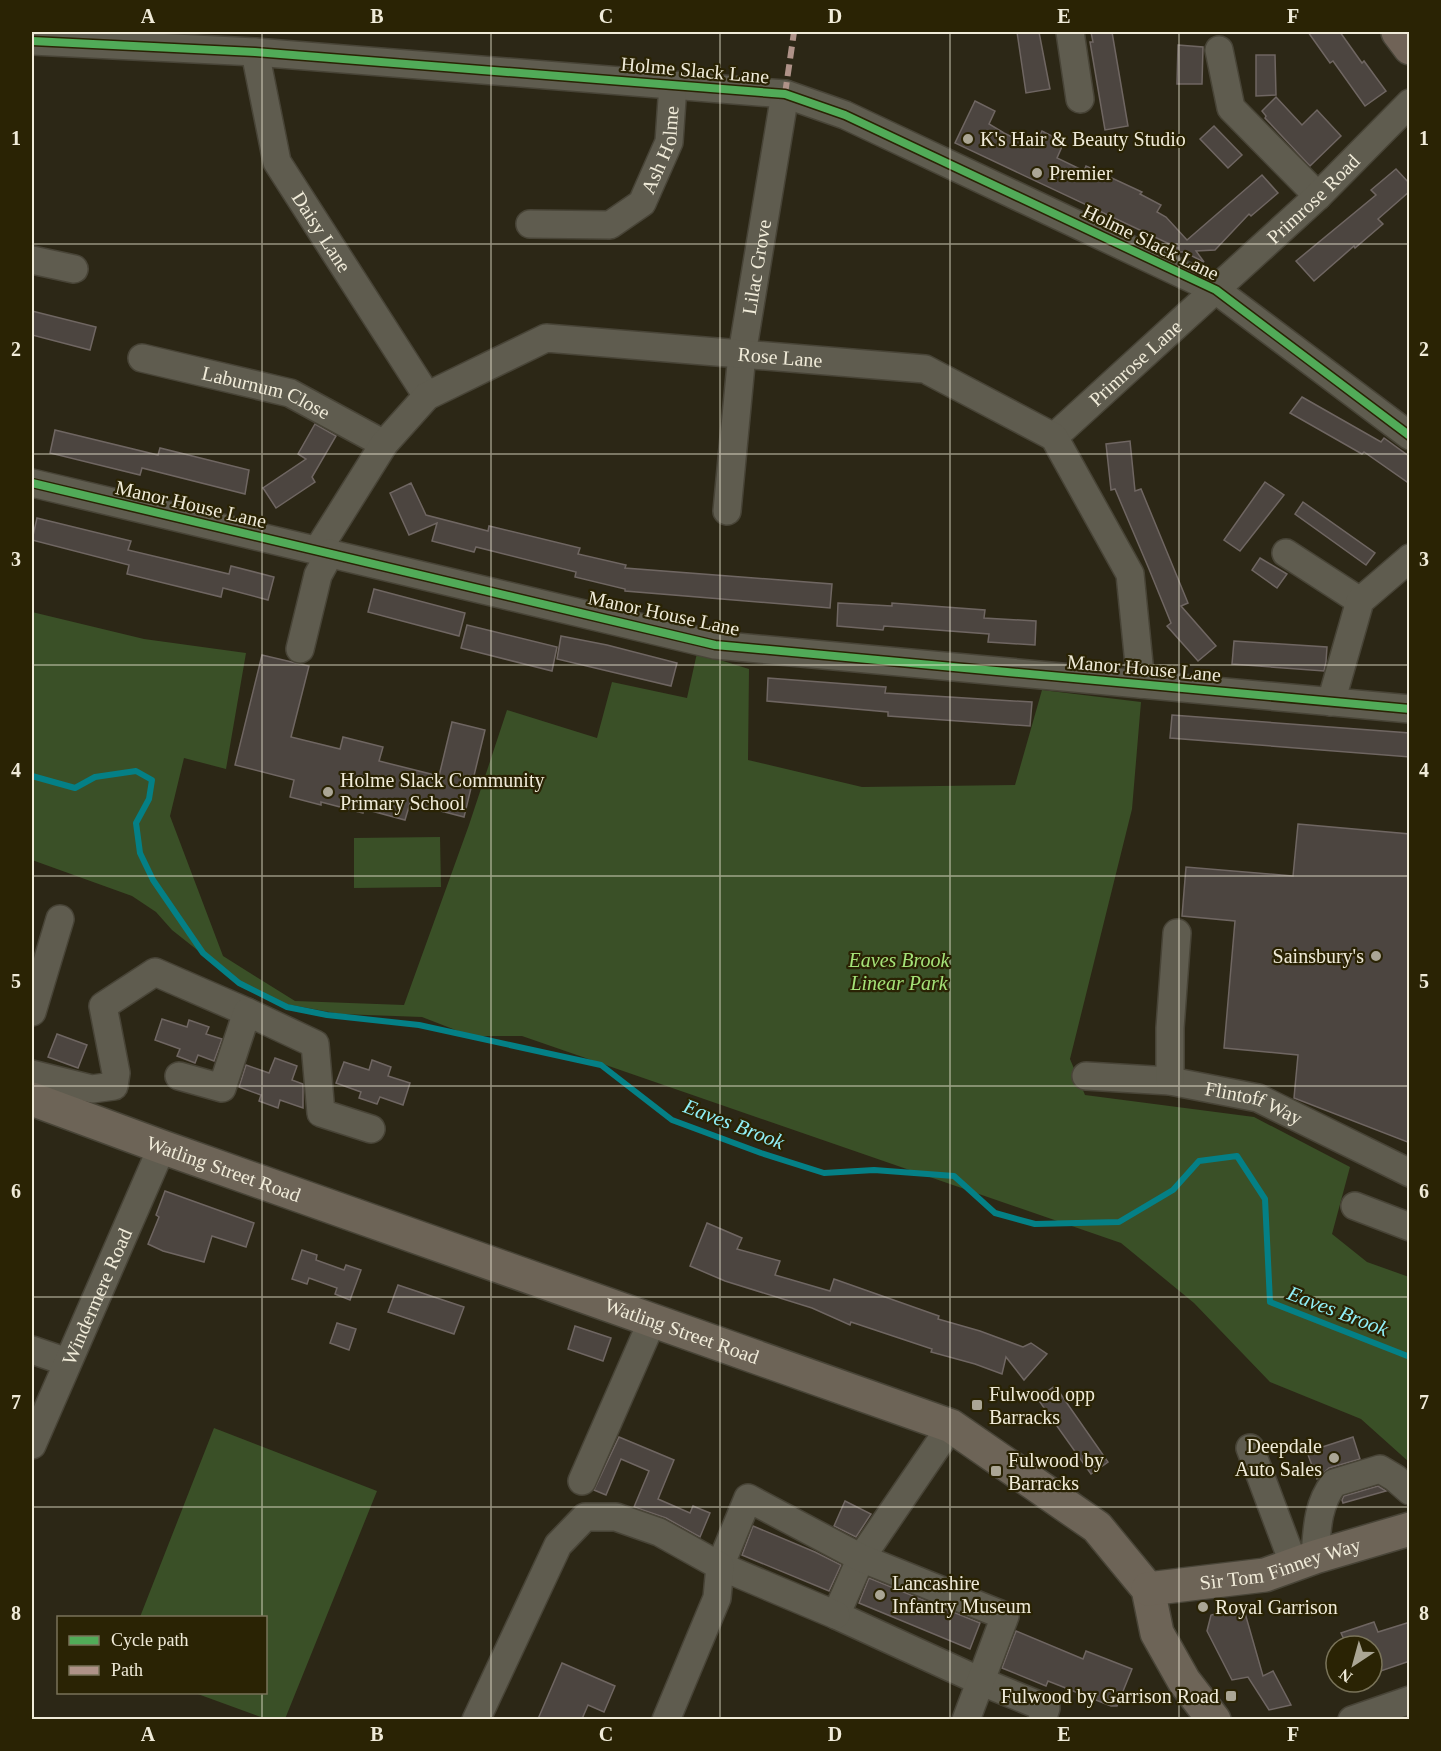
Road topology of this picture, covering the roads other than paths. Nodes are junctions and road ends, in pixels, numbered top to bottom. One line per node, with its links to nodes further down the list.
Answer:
1 (1070, 32): 9 (street)
2 (1398, 32): 4 (highway)
3 (32, 40): 6 (street, Holme Slack Lane)
4 (1410, 48)
5 (1219, 50): 11 (street)
6 (255, 52): 7 (street, Holme Slack Lane); 18 (street, Daisy Lane)
7 (673, 85): 8 (street, Holme Slack Lane); 12 (street, Ash Holme)
8 (784, 94): 15 (street, Holme Slack Lane); 16 (street, Lilac Grove)
9 (1080, 99)
10 (1410, 104): 11 (street, Primrose Road)
11 (1318, 196): 15 (street, Primrose Road)
12 (530, 224)
13 (32, 260): 14 (street)
14 (74, 269)
15 (1216, 290): 19 (street, Holme Slack Lane); 20 (street, Primrose Lane)
16 (742, 354): 18 (street, Rose Lane); 20 (street, Rose Lane); 23 (street, Lilac Grove)
17 (141, 358): 21 (street, Laburnum Close)
18 (427, 396): 21 (street, Rose Lane)
19 (1410, 436)
20 (1054, 437): 29 (street)
21 (384, 444): 24 (street, Rose Lane)
22 (32, 483): 24 (street, Manor House Lane)
23 (728, 511)
24 (323, 552): 28 (street, Rose Lane); 29 (street, Manor House Lane)
25 (1287, 553): 27 (street)
26 (1410, 558): 27 (street)
27 (1360, 601): 30 (street)
28 (300, 650)
29 (1141, 684): 30 (street, Manor House Lane)
30 (1330, 702): 31 (street, Manor House Lane)
31 (1410, 709)
32 (60, 919): 34 (street)
33 (1178, 933): 39 (street)
34 (33, 1002)
35 (247, 1012): 36 (street); 37 (street); 41 (street)
36 (32, 1074)
37 (179, 1076)
38 (1086, 1076): 39 (street, Flintoff Way)
39 (1170, 1081): 43 (street, Flintoff Way)
40 (32, 1099): 42 (main road, Watling Street Road)
41 (371, 1130)
42 (162, 1147): 46 (main road, Watling Street Road); 48 (street, Windermere Road)
43 (1410, 1173)
44 (1355, 1206): 45 (street)
45 (1410, 1227)
46 (653, 1319): 49 (main road, Watling Street Road); 52 (street)
47 (32, 1350): 48 (street)
48 (68, 1362): 50 (street, Windermere Road)
49 (951, 1426): 55 (street); 58 (main road, Watling Street Road)
50 (32, 1445)
51 (1250, 1448): 56 (street)
52 (582, 1482)
53 (1410, 1491): 56 (street)
54 (1410, 1529): 56 (main road, Sir Tom Finney Way)
55 (861, 1558): 57 (street); 59 (street); 60 (street)
56 (1304, 1561): 58 (main road, Sir Tom Finney Way)
57 (720, 1566): 59 (street); 62 (street); 63 (street)
58 (1148, 1589): 66 (main road, Watling Street Road)
59 (836, 1615): 60 (street)
60 (980, 1681): 64 (street); 65 (street)
61 (1410, 1700): 67 (street)
62 (476, 1719)
63 (666, 1719)
64 (966, 1719)
65 (1042, 1719)
66 (1214, 1719)
67 (1352, 1719)

